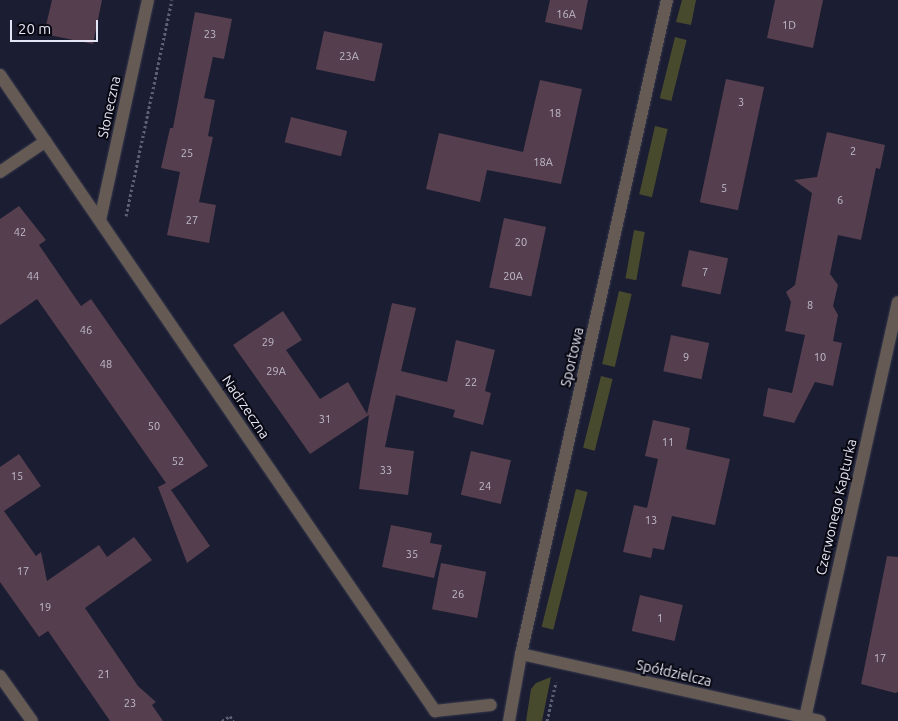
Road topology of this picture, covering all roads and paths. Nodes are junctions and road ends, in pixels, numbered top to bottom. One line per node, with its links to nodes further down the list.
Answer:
1 (148, 0): 8 (street, Słoneczna)
2 (172, 0): 7 (path)
3 (667, 0): 10 (street, Sportowa)
4 (0, 75): 5 (street, Nadrzeczna)
5 (46, 141): 6 (street); 8 (street, Nadrzeczna)
6 (0, 172)
7 (126, 216)
8 (100, 220): 13 (street, Nadrzeczna)
9 (898, 302): 14 (street, Czerwonego Kapturka)
10 (521, 654): 14 (street, Spółdzielcza); 18 (street, Sportowa)
11 (0, 676): 15 (street)
12 (562, 682): 19 (path)
13 (491, 705)
14 (805, 718): 20 (street, Spółdzielcza)
15 (32, 721)
16 (222, 721): 17 (path)
17 (233, 721)
18 (509, 721)
19 (547, 721)
20 (820, 721)

